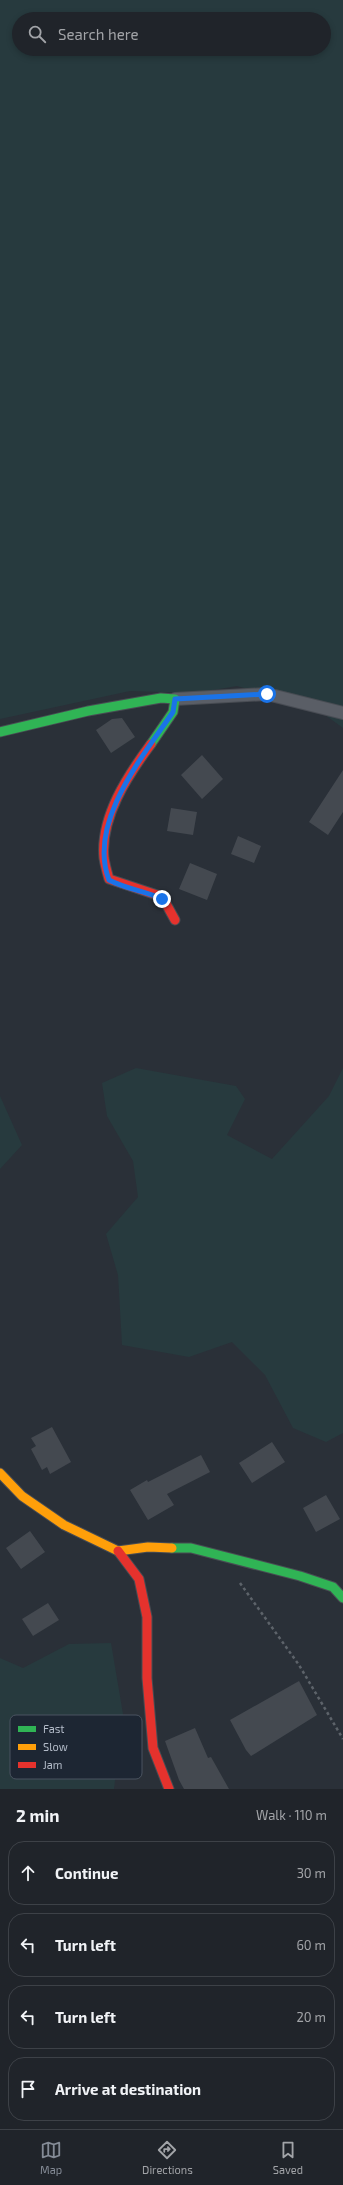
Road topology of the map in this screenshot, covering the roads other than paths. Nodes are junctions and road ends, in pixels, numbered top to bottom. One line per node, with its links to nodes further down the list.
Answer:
1 (175, 699): 2 (lane); 3 (street); 4 (street)
2 (343, 713)
3 (0, 732)
4 (175, 920)
5 (0, 1472): 6 (street)
6 (118, 1551): 7 (street); 8 (street)
7 (343, 1598)
8 (169, 1789)

